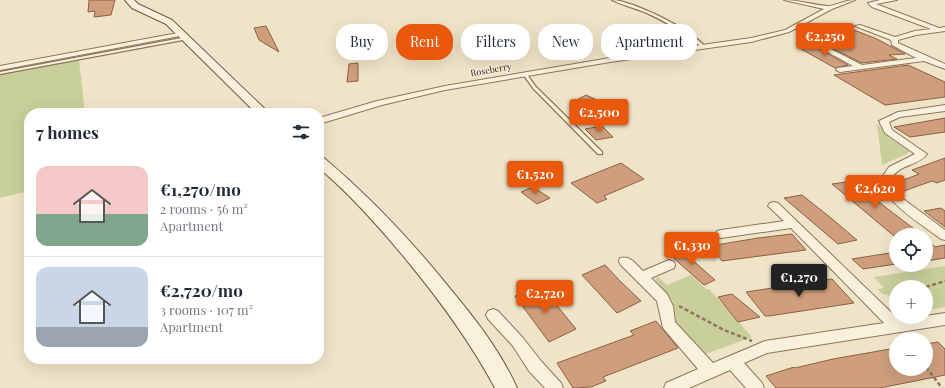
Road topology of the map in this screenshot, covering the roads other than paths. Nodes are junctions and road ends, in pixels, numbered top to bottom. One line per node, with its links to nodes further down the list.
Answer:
1 (129, 0): 9 (main road)
2 (613, 0): 12 (lane)
3 (787, 0): 6 (street)
4 (852, 0): 6 (street, Roseberry)
5 (894, 0): 8 (street)
6 (830, 8): 12 (street, Roseberry)
7 (858, 26): 10 (street)
8 (943, 30): 10 (street)
9 (185, 36): 16 (street); 18 (lane); 20 (main road)
10 (895, 39): 13 (street)
11 (810, 41): 14 (street)
12 (704, 47): 19 (street, Roseberry)
13 (924, 59): 14 (street); 15 (street)
14 (861, 67): 17 (street)
15 (945, 67)
16 (0, 68)
17 (840, 70)
18 (0, 73)
19 (525, 74): 22 (street, Roseberry); 23 (lane)
20 (258, 108)
21 (945, 108): 28 (street)
22 (324, 120)
23 (600, 153)
24 (324, 165): 37 (main road)
25 (774, 206): 26 (street)
26 (794, 224): 27 (street); 34 (street)
27 (721, 234)
28 (945, 236)
29 (668, 260): 31 (street)
30 (625, 261): 31 (street)
31 (641, 277): 36 (street)
32 (493, 314): 38 (street)
33 (945, 319): 34 (street)
34 (896, 326): 35 (street)
35 (732, 361): 36 (street); 40 (street)
36 (710, 370): 39 (street)
37 (506, 388)
38 (555, 388)
39 (672, 388)
40 (756, 388)

